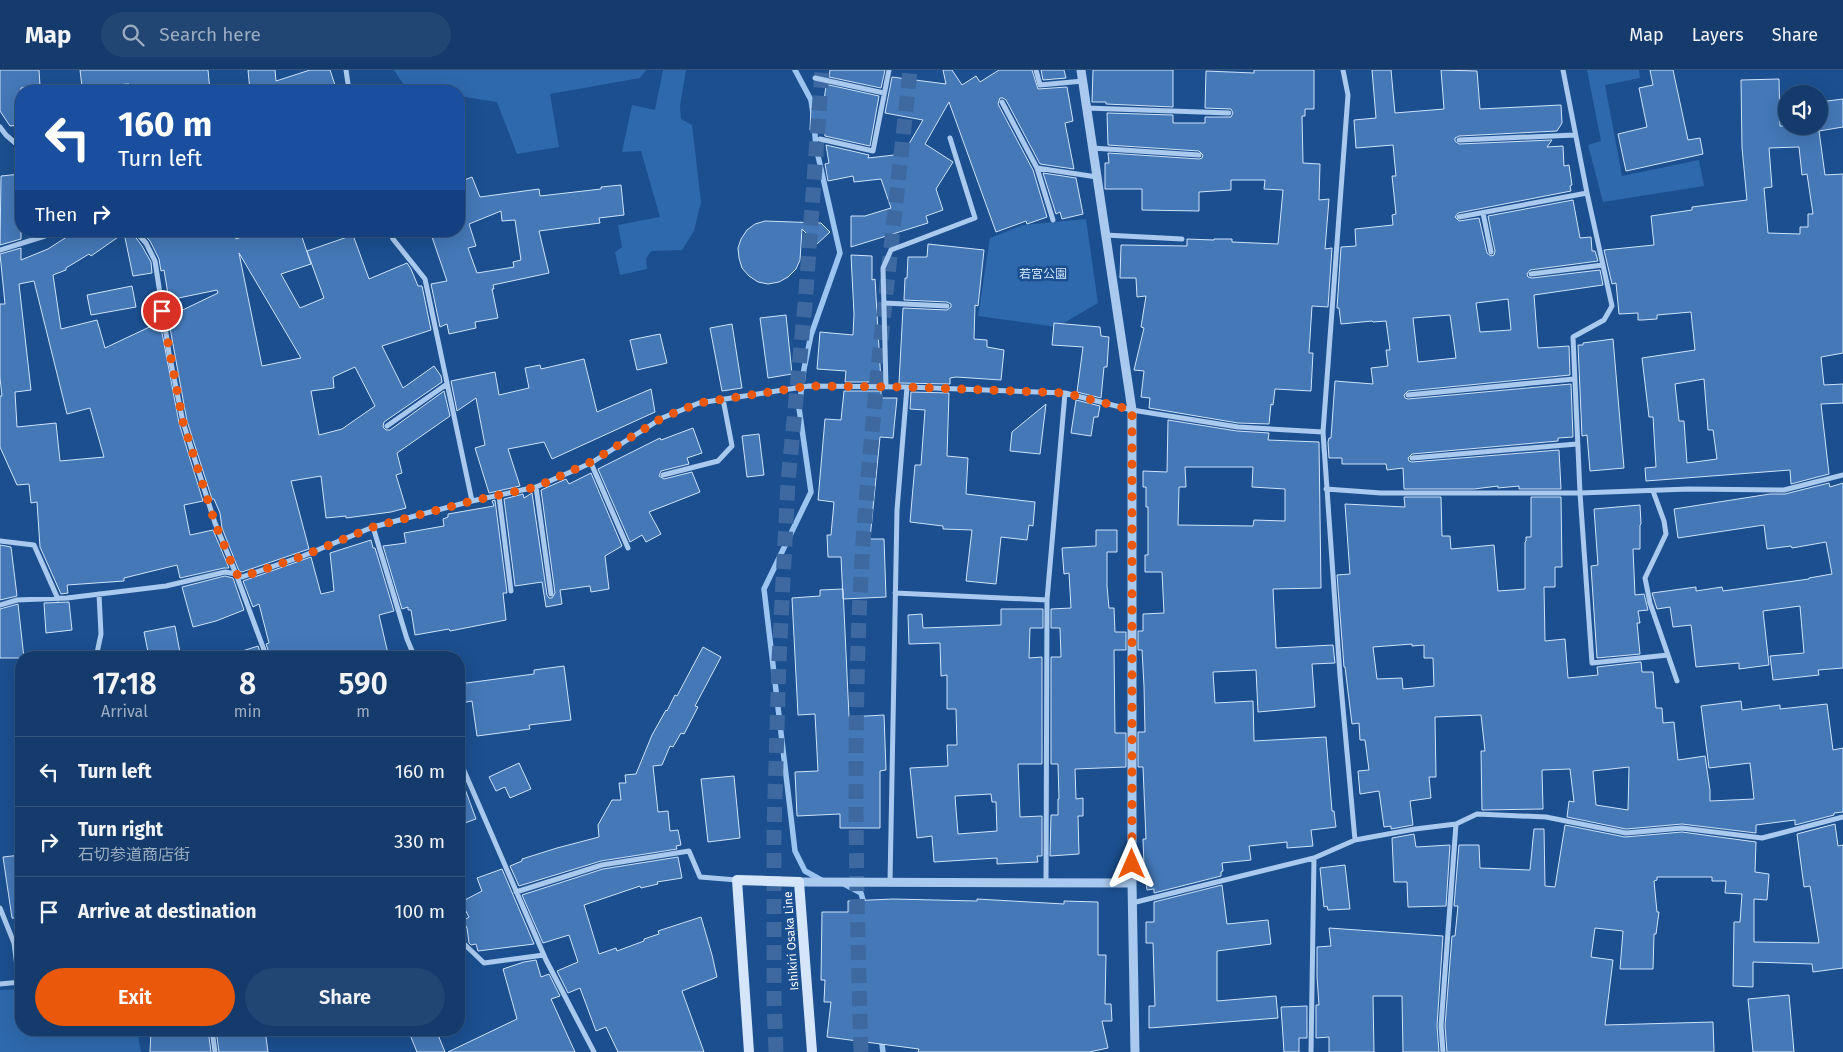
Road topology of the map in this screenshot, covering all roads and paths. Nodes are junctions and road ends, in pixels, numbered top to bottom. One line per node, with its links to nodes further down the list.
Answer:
1 (346, 70): 9 (street)
2 (889, 70): 10 (street)
3 (1036, 70): 8 (street)
4 (1081, 70): 8 (street)
5 (1343, 70): 48 (street)
6 (1563, 70): 15 (street)
7 (815, 78): 10 (street)
8 (1083, 81): 12 (street)
9 (348, 85)
10 (884, 93): 17 (street)
11 (1002, 102): 22 (street)
12 (1086, 108): 13 (street); 20 (street)
13 (1229, 113)
14 (0, 127): 19 (street)
15 (1575, 135): 18 (street); 24 (street)
16 (950, 138): 37 (street)
17 (820, 139)
18 (1459, 140)
19 (15, 143)
20 (1092, 148): 21 (street); 23 (street)
21 (1199, 154)
22 (1037, 168): 23 (street); 27 (street)
23 (1097, 177): 28 (street)
24 (1587, 193): 25 (street); 35 (street)
25 (1483, 213): 26 (street); 34 (street)
26 (1459, 217)
27 (1053, 220)
28 (1105, 234): 32 (street); 46 (street)
29 (42, 237): 33 (street)
30 (140, 237): 63 (street)
31 (392, 237): 40 (street)
32 (1182, 239)
33 (0, 250)
34 (1491, 252)
35 (1603, 265): 36 (street); 39 (street)
36 (1531, 274)
37 (884, 303): 38 (street); 41 (street)
38 (947, 306)
39 (1574, 379): 44 (street); 49 (street)
40 (447, 384): 47 (street); 59 (street)
41 (886, 387): 42 (street); 45 (street)
42 (907, 387): 43 (street); 65 (street)
43 (1065, 393): 46 (street); 69 (street)
44 (1408, 396)
45 (723, 399): 51 (street); 52 (street)
46 (1132, 410): 48 (street); 85 (street)
47 (387, 426)
48 (1323, 432): 55 (street)
49 (1577, 444): 50 (street); 57 (street)
50 (1412, 458)
51 (591, 462): 54 (street); 62 (street)
52 (663, 475)
53 (1843, 475): 56 (street)
54 (536, 487): 58 (street); 67 (street)
55 (1326, 489): 57 (street); 79 (street)
56 (1653, 491): 57 (street); 74 (street)
57 (1580, 493): 74 (street)
58 (499, 496): 59 (street); 64 (street)
59 (472, 501): 60 (street)
60 (373, 527): 63 (street); 73 (street)
61 (0, 541): 68 (street)
62 (628, 548)
63 (236, 574): 66 (street); 72 (street)
64 (511, 591)
65 (895, 593): 69 (street); 83 (street)
66 (99, 594): 68 (street); 71 (street)
67 (551, 594)
68 (58, 599): 70 (street)
69 (1047, 600): 84 (street)
70 (0, 605)
71 (97, 651)
72 (264, 651)
73 (412, 651)
74 (1668, 655): 75 (street)
75 (1677, 681)
76 (465, 773): 86 (street)
77 (1843, 817): 78 (street)
78 (1456, 824): 79 (street); 101 (street)
79 (1355, 840): 80 (street)
80 (1314, 858): 87 (street); 100 (street)
81 (737, 880): 82 (main road, Ishikiri Osaka Line); 86 (street); 97 (main road)
82 (799, 882): 83 (street); 98 (main road, Ishikiri Osaka Line)
83 (890, 882): 84 (street)
84 (1046, 883): 85 (street)
85 (1132, 883): 87 (street)
86 (516, 892): 91 (street)
87 (1132, 903): 99 (street)
88 (0, 908): 90 (street)
89 (465, 945): 91 (street)
90 (15, 950)
91 (544, 955): 96 (street)
92 (15, 982): 93 (street)
93 (0, 984)
94 (213, 1036): 95 (street)
95 (215, 1052)
96 (594, 1052)
97 (749, 1052)
98 (812, 1052)
99 (1136, 1052)
100 (1311, 1052)
101 (1443, 1052)

